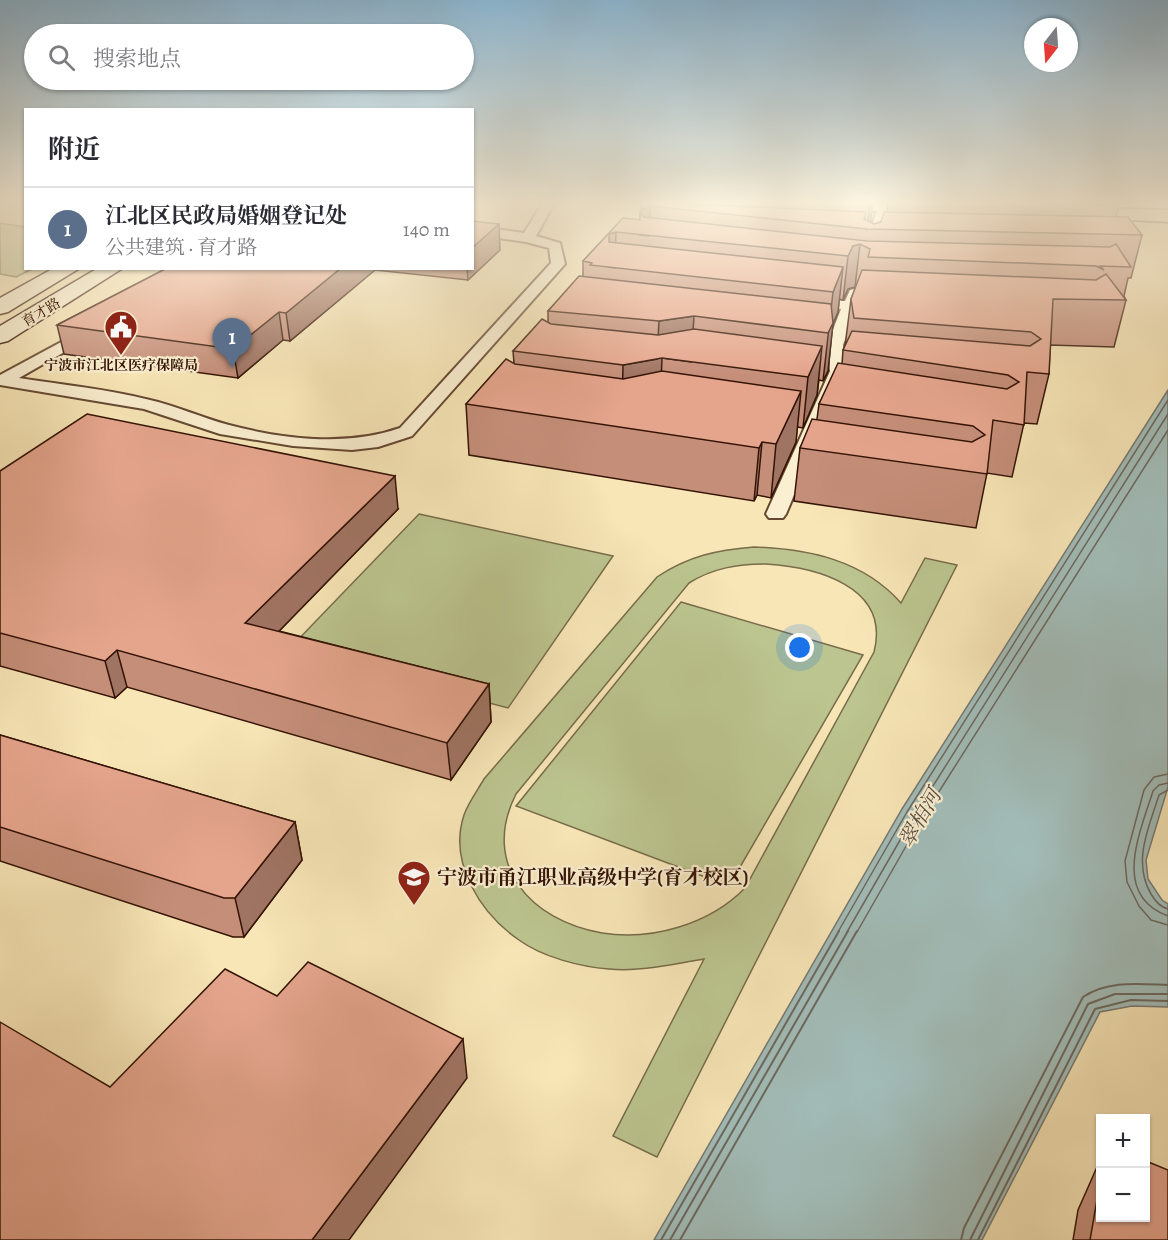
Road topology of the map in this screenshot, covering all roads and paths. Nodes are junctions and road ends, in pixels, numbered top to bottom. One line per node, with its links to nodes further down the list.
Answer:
1 (557, 260): 13 (lane)
2 (868, 260): 7 (lane)
3 (66, 270): 6 (main road, 育才路)
4 (110, 270): 10 (main road, 育才路)
5 (791, 300): 7 (lane)
6 (0, 307)
7 (850, 307): 8 (lane); 11 (lane)
8 (897, 309)
9 (106, 322): 13 (lane)
10 (0, 336)
11 (838, 371): 12 (lane); 14 (lane)
12 (861, 373)
13 (2, 380)
14 (824, 394): 15 (lane); 17 (lane)
15 (846, 408)
16 (786, 433): 17 (lane)
17 (810, 436): 18 (lane)
18 (799, 461): 19 (lane); 20 (lane)
19 (822, 464)
20 (776, 514)

